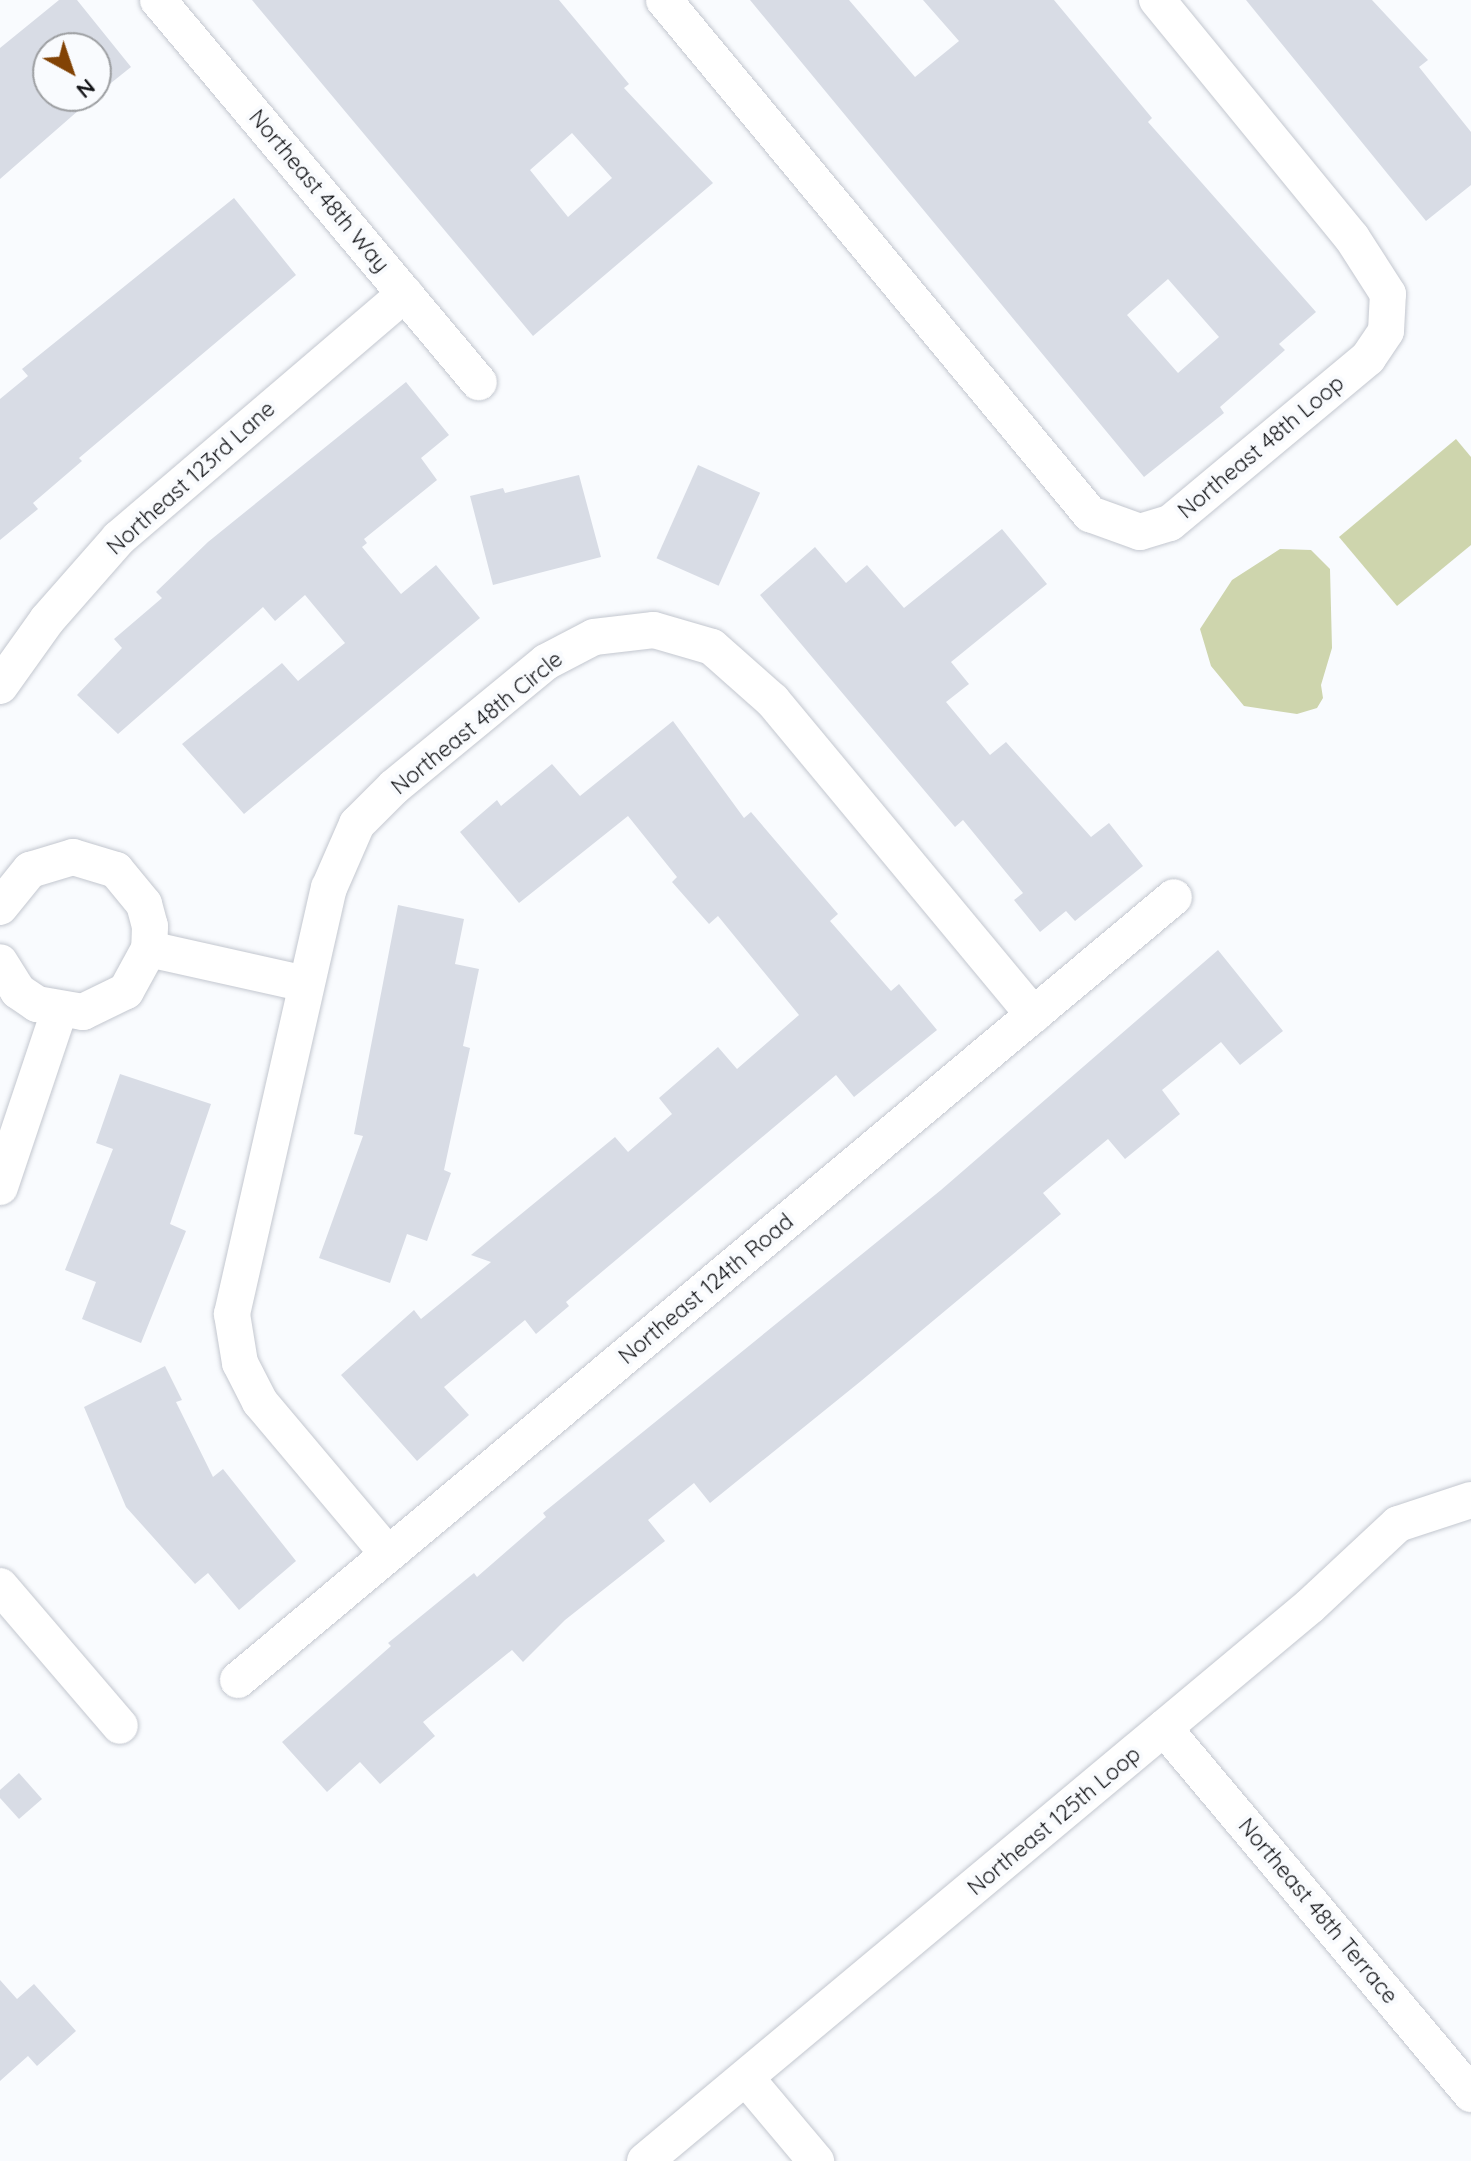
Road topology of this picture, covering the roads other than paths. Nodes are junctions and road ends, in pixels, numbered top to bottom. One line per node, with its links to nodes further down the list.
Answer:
1 (158, 0): 4 (street, Northeast 48th Way)
2 (664, 0): 3 (street, Northeast 48th Loop)
3 (1157, 0)
4 (405, 294): 5 (street, Northeast 48th Way); 6 (street, Northeast 123rd Lane)
5 (479, 382)
6 (0, 686)
7 (4, 889): 9 (street)
8 (1174, 897): 13 (street, Northeast 124th Road)
9 (149, 949): 11 (street); 12 (street)
10 (0, 962): 12 (street)
11 (306, 984): 13 (street, Northeast 48th Circle); 16 (street, Northeast 48th Circle)
12 (59, 1012): 14 (street)
13 (1034, 1015): 16 (street, Northeast 124th Road)
14 (0, 1187)
15 (1471, 1500): 20 (street, Northeast 125th Loop)
16 (388, 1554): 18 (street, Northeast 124th Road)
17 (0, 1586): 19 (street)
18 (238, 1680)
19 (120, 1726)
20 (1164, 1728): 21 (street, Northeast 125th Loop); 22 (street, Northeast 48th Terrace)
21 (746, 2078): 23 (street, Northeast 125th Loop); 24 (street)
22 (1471, 2094)
23 (645, 2161)
24 (816, 2161)

